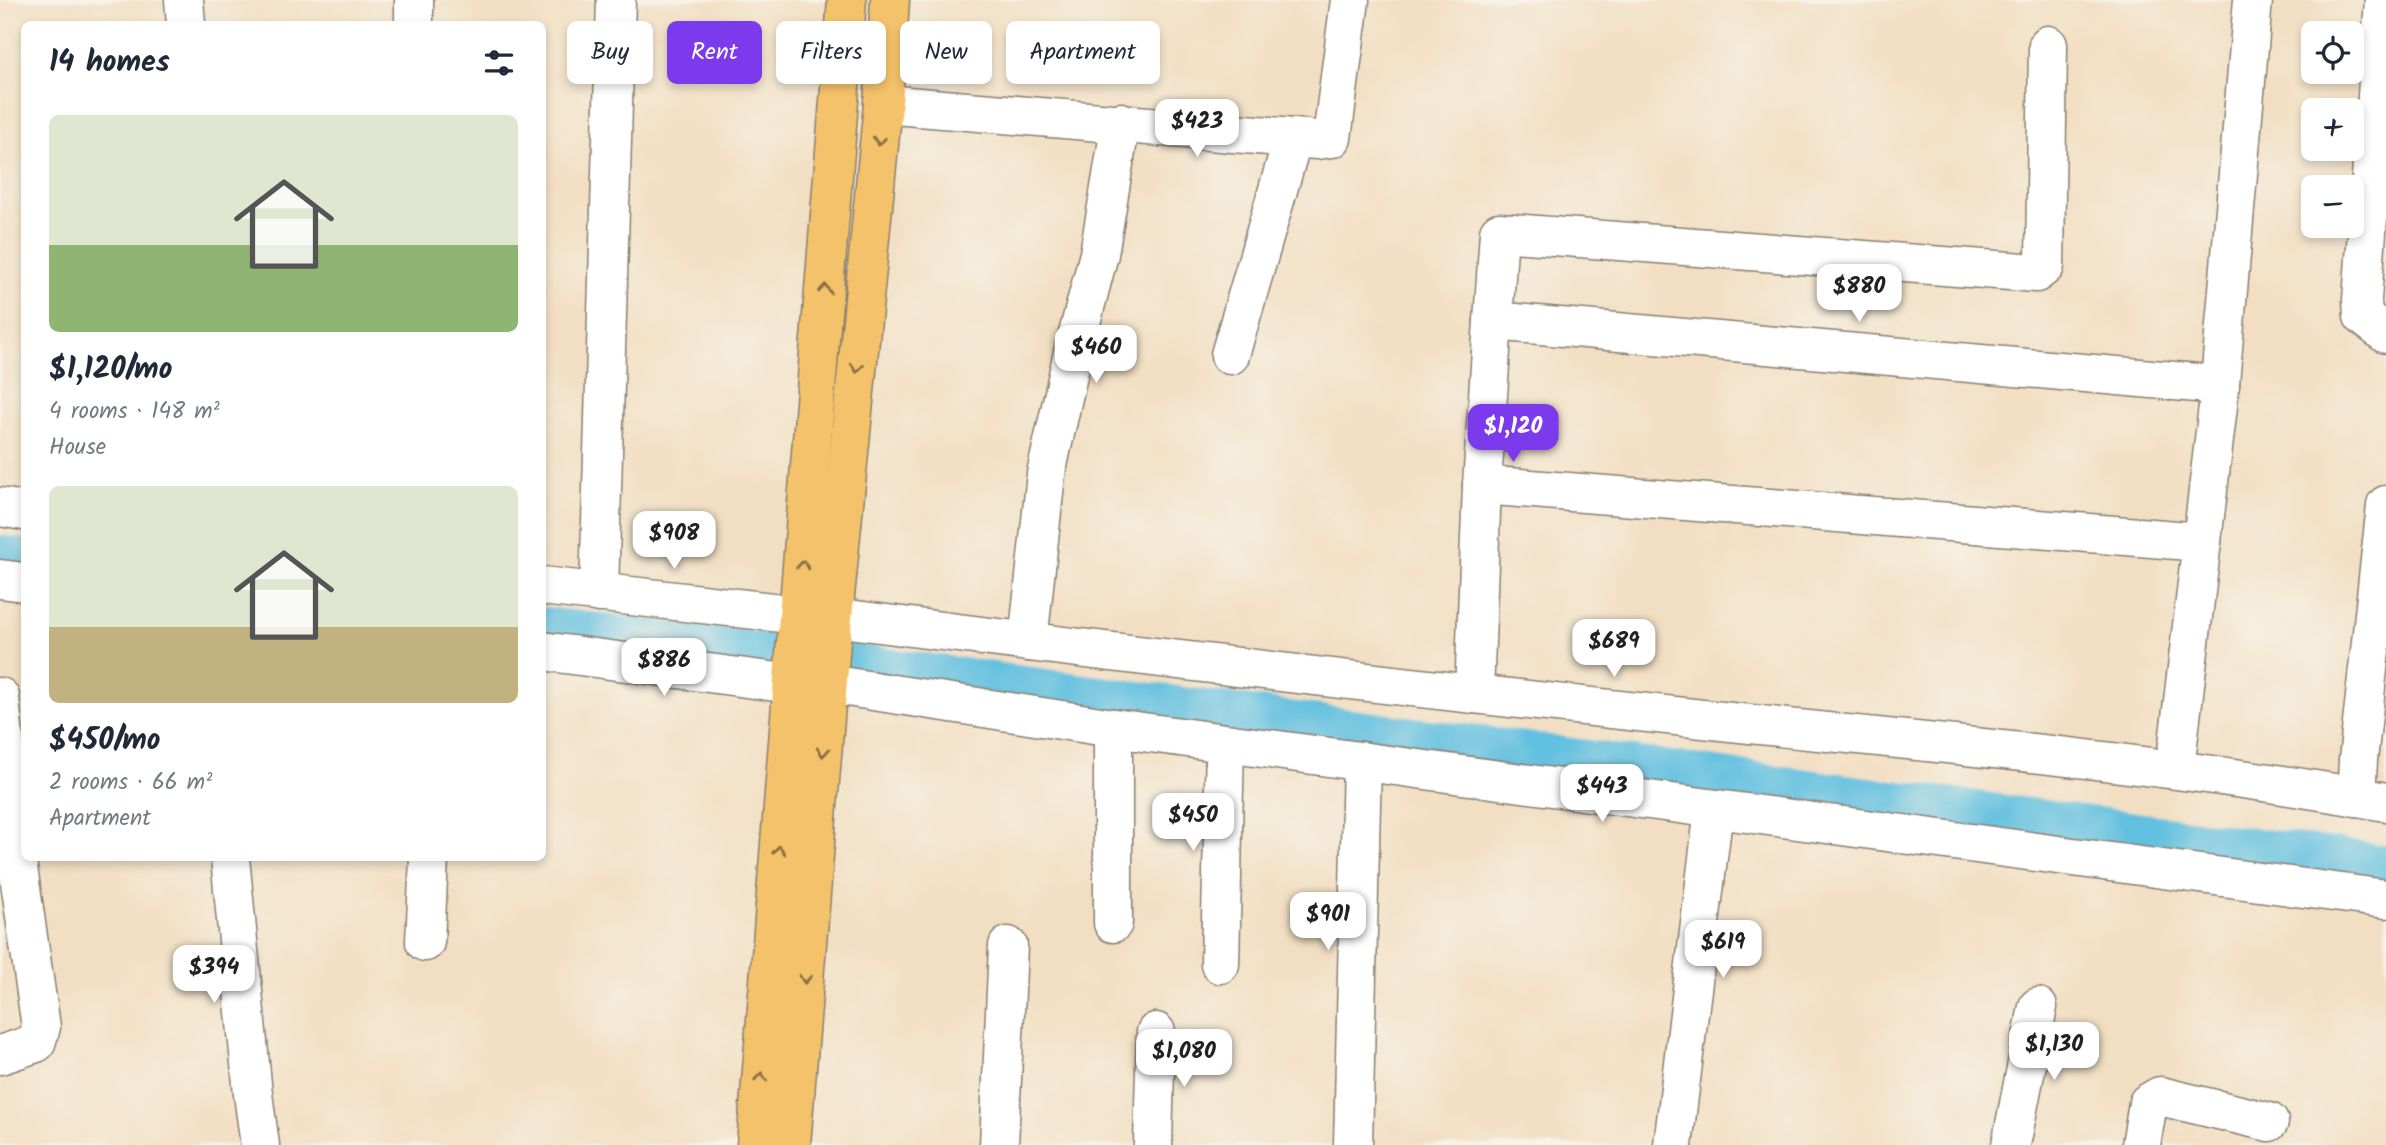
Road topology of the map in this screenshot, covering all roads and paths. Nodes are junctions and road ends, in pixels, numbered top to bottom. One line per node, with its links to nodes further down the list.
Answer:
1 (184, 0): 9 (street)
2 (414, 0): 10 (street)
3 (616, 0): 27 (street)
4 (847, 0): 28 (main road, one-way to 4)
5 (890, 0): 12 (main road)
6 (1350, 0): 14 (street)
7 (2253, 0): 18 (street)
8 (2384, 0): 16 (street)
9 (186, 21)
10 (414, 21)
11 (2048, 45): 15 (street)
12 (883, 103): 13 (street); 28 (main road, one-way to 28)
13 (1121, 122): 14 (street); 29 (street)
14 (1293, 138): 17 (street)
15 (1493, 321): 18 (street); 19 (street)
16 (2386, 334)
17 (1230, 355)
18 (2220, 385): 23 (street)
19 (1482, 485): 23 (street); 32 (street)
20 (2386, 505): 38 (street)
21 (0, 507): 22 (street)
22 (21, 510)
23 (2202, 542): 37 (street)
24 (0, 579): 25 (street)
25 (21, 582)
26 (546, 586): 27 (street)
27 (599, 593): 28 (street)
28 (815, 625): 29 (street); 31 (main road)
29 (1028, 642): 32 (street)
30 (546, 651): 31 (street)
31 (810, 684): 34 (street); 53 (main road, one-way to 31); 54 (main road, one-way to 54)
32 (1474, 694): 37 (street)
33 (0, 697): 40 (street)
34 (1113, 728): 35 (street); 44 (street)
35 (1226, 743): 36 (street); 47 (street)
36 (1363, 761): 39 (street); 57 (street)
37 (2175, 769): 38 (street)
38 (2371, 799)
39 (1714, 808): 43 (street); 58 (street)
40 (7, 834): 50 (street)
41 (230, 861): 52 (street)
42 (429, 861): 45 (street)
43 (2386, 899)
44 (1113, 923)
45 (425, 942)
46 (1008, 946): 55 (street)
47 (1220, 964)
48 (2038, 1007): 59 (street)
49 (1156, 1032): 56 (street)
50 (0, 1055)
51 (2269, 1122): 60 (street)
52 (260, 1145)
53 (756, 1145)
54 (791, 1145)
55 (999, 1145)
56 (1153, 1145)
57 (1353, 1145)
58 (1673, 1145)
59 (2011, 1145)
60 (2141, 1145)

